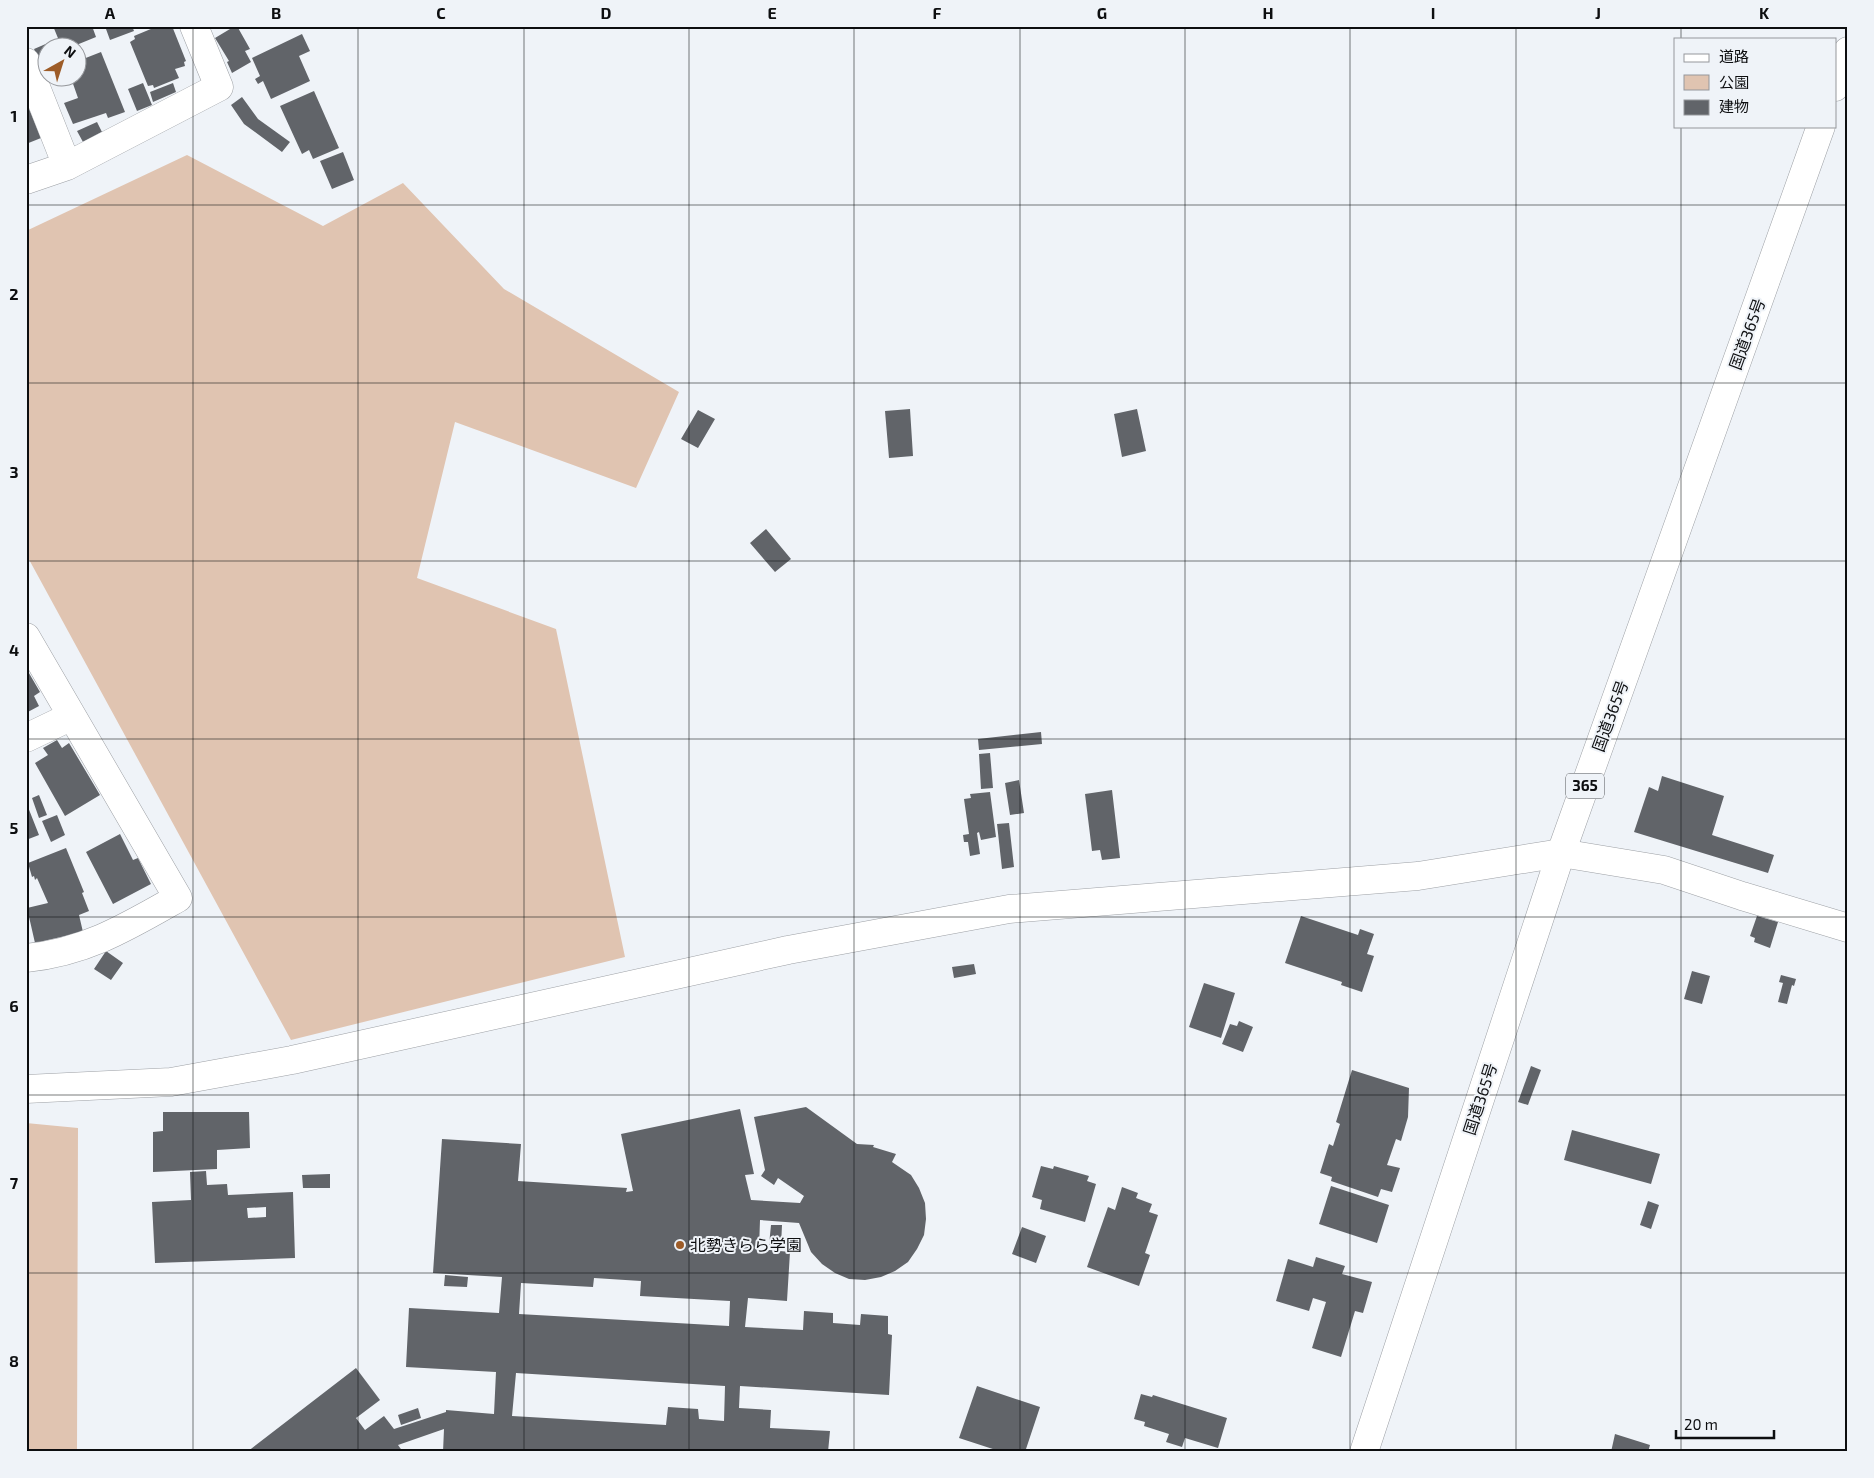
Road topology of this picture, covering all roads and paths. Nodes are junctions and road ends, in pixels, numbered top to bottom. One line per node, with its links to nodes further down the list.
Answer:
1 (194, 26): 6 (main road)
2 (1848, 51): 4 (main road)
3 (26, 62): 6 (main road)
4 (1836, 84)
5 (1820, 128): 11 (main road, 国道365号 / 365)
6 (67, 166): 7 (main road)
7 (26, 180)
8 (26, 637): 9 (main road)
9 (72, 716): 10 (main road); 13 (main road)
10 (26, 738)
11 (1561, 853): 12 (main road); 14 (main road); 15 (main road, 国道365号 / 365)
12 (1848, 928)
13 (26, 958)
14 (26, 1089)
15 (1364, 1452)

